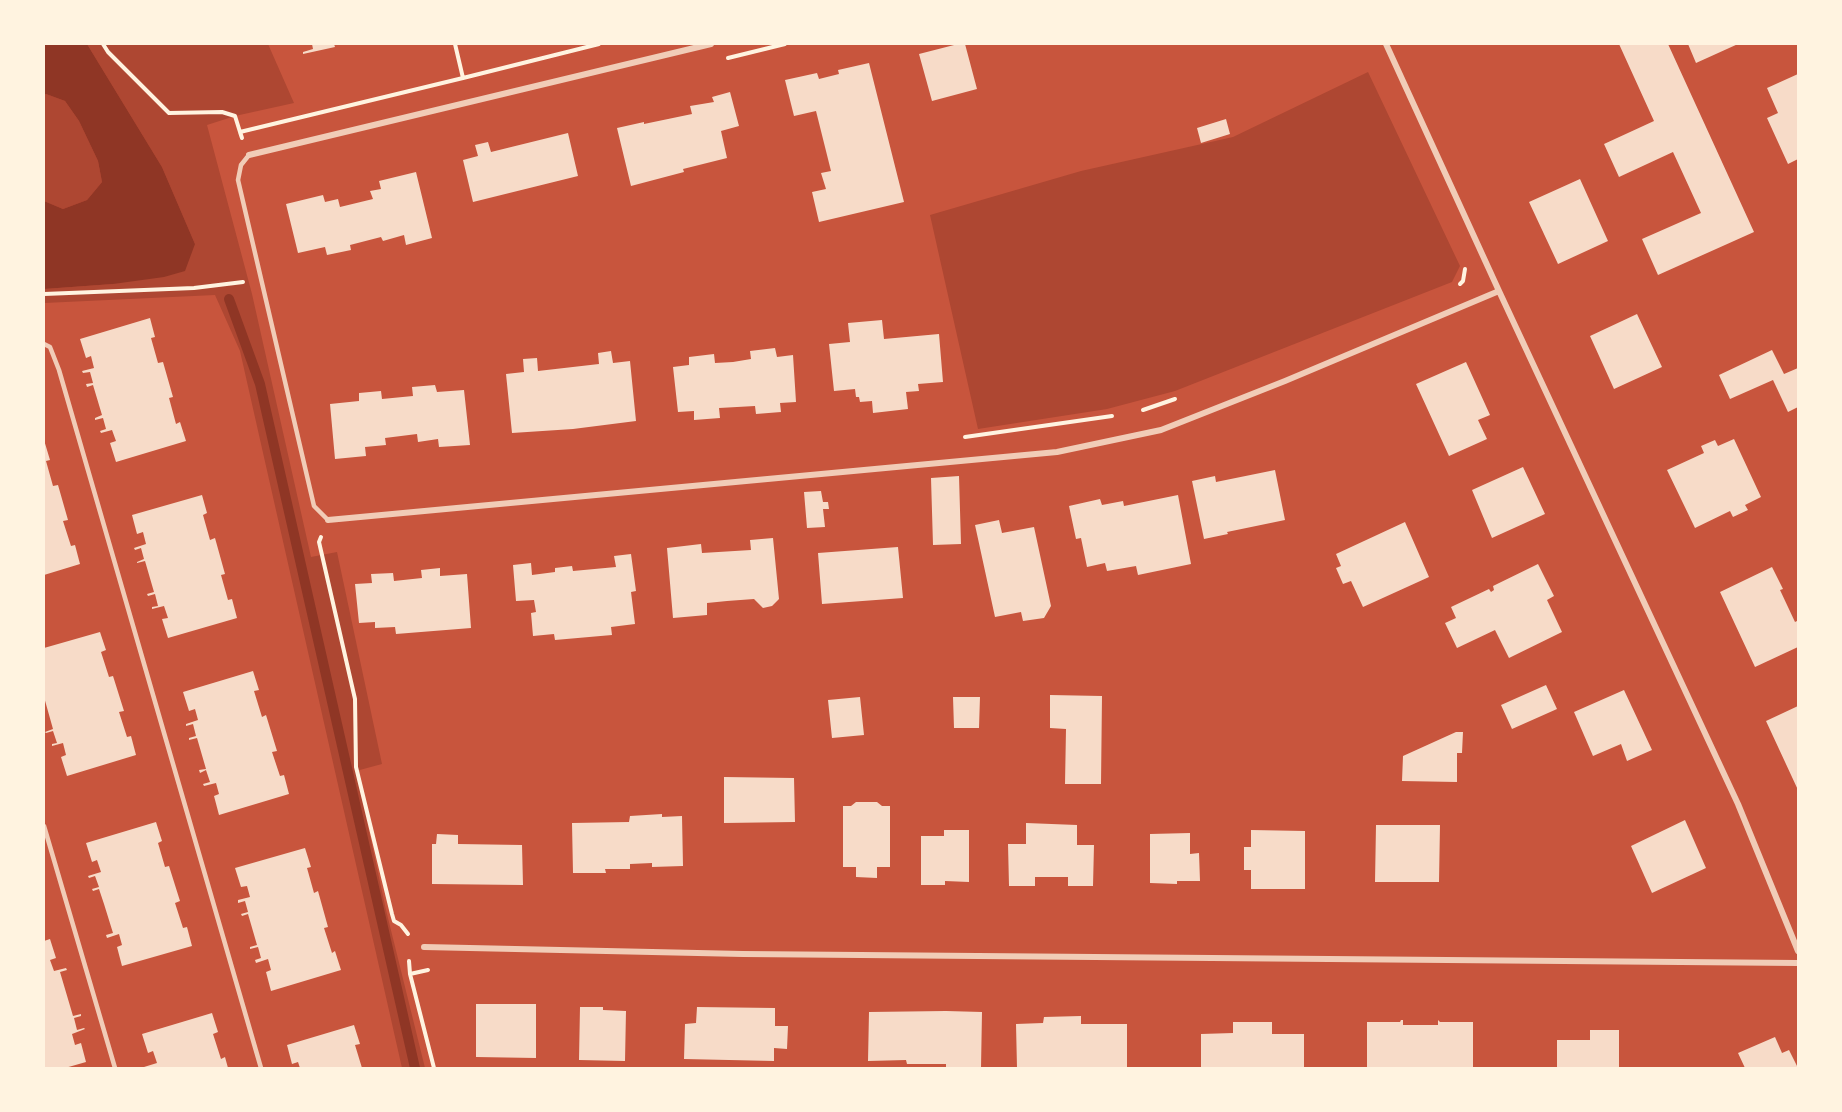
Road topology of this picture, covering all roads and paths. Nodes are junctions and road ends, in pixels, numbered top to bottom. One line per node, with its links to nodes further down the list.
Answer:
1 (103, 44): 6 (path)
2 (455, 44): 3 (path)
3 (599, 44)
4 (711, 44): 7 (street)
5 (1386, 44): 11 (street)
6 (240, 132)
7 (249, 155): 9 (lane)
8 (1465, 265): 10 (path)
9 (262, 280): 12 (path); 18 (lane)
10 (1458, 286)
11 (1498, 291): 18 (street); 21 (street)
12 (44, 294)
13 (44, 344): 25 (lane)
14 (1179, 398): 15 (path)
15 (1134, 413)
16 (1122, 415): 17 (path)
17 (963, 437)
18 (328, 520): 22 (path)
19 (44, 825): 24 (lane)
20 (424, 947): 22 (path); 23 (street)
21 (1798, 951)
22 (412, 955): 26 (path)
23 (1798, 963)
24 (115, 1068)
25 (261, 1068)
26 (434, 1068)

